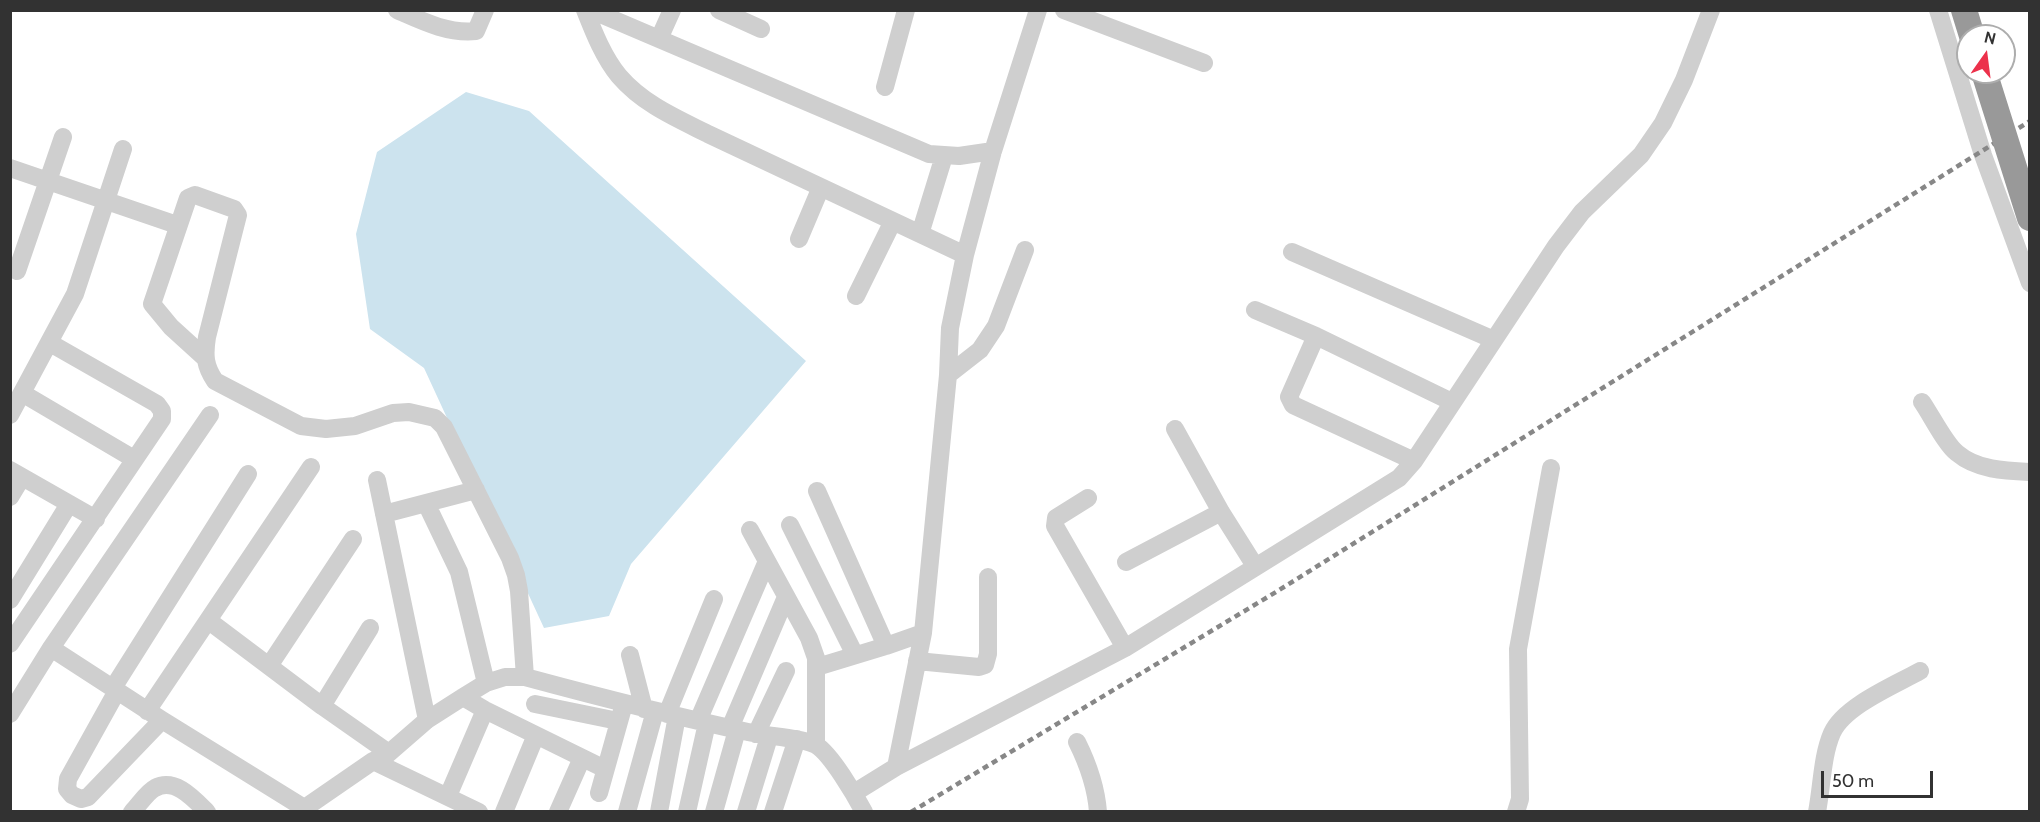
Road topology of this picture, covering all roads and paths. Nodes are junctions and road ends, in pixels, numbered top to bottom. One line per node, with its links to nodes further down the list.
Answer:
1 (397, 10): 2 (street)
2 (485, 10)
3 (585, 10): 23 (street)
4 (591, 10): 13 (street)
5 (672, 10): 13 (street)
6 (719, 10): 12 (street)
7 (1038, 10): 19 (street)
8 (1064, 10): 14 (street)
9 (1711, 10): 39 (street)
10 (1938, 10): 35 (street)
11 (903, 12): 16 (street)
12 (761, 29)
13 (659, 39): 20 (street)
14 (1203, 63)
15 (1988, 84): 25 (highway, bridge)
16 (885, 87)
17 (63, 137): 22 (street)
18 (123, 149): 24 (street)
19 (993, 151): 20 (street); 33 (street)
20 (945, 156): 28 (street)
21 (10, 168): 22 (street)
22 (48, 181): 24 (street); 30 (street)
23 (820, 187): 26 (street); 29 (street)
24 (105, 201): 27 (street); 40 (street)
25 (2030, 218)
26 (893, 221): 28 (street); 36 (street)
27 (177, 225): 41 (street); 41 (street)
28 (920, 234): 33 (street)
29 (799, 239)
30 (18, 242): 34 (street)
31 (1025, 250): 42 (street)
32 (1292, 252): 39 (street)
33 (965, 255): 42 (street)
34 (17, 271)
35 (2030, 283)
36 (856, 296)
37 (1255, 310): 38 (street)
38 (1316, 336): 44 (street); 50 (street)
39 (1494, 340): 44 (street)
40 (50, 343): 43 (street); 49 (street)
41 (204, 357): 57 (street)
42 (948, 375): 78 (street)
43 (22, 393): 46 (street); 49 (street)
44 (1452, 402): 50 (street)
45 (1922, 402): 53 (street)
46 (10, 415)
47 (210, 415): 81 (street)
48 (1175, 429): 63 (street)
49 (134, 459): 65 (street)
50 (1414, 461): 71 (street)
51 (311, 467): 76 (street)
52 (1551, 468): 130 (street)
53 (2030, 472)
54 (16, 473): 59 (street); 62 (street)
55 (248, 474): 92 (street)
56 (377, 480): 64 (street)
57 (476, 490): 61 (street); 90 (street)
58 (817, 491): 80 (street)
59 (10, 497)
60 (1088, 498): 82 (street)
61 (426, 503): 64 (street); 91 (street)
62 (69, 504): 65 (street); 75 (street)
63 (1221, 512): 70 (street); 71 (street)
64 (384, 514): 101 (street)
65 (96, 519): 79 (street)
66 (790, 525): 84 (street)
67 (750, 530): 69 (street)
68 (353, 539): 86 (street)
69 (767, 561): 73 (street); 102 (street)
70 (1126, 562)
71 (1255, 566): 82 (street)
72 (988, 577): 85 (street)
73 (786, 597): 87 (street); 103 (street)
74 (714, 599): 98 (street)
75 (10, 600)
76 (208, 621): 86 (street); 100 (street)
77 (370, 628): 95 (street)
78 (923, 633): 80 (street); 85 (street)
79 (10, 644)
80 (886, 646): 84 (street)
81 (51, 648): 92 (street); 99 (street)
82 (1125, 648): 111 (street)
83 (630, 655): 98 (street)
84 (855, 655): 87 (street)
85 (917, 661): 111 (street)
86 (269, 666): 95 (street)
87 (817, 667): 108 (street)
88 (786, 670): 105 (street)
89 (1920, 670): 131 (street)
90 (525, 677): 91 (street); 97 (street)
91 (486, 683): 93 (street)
92 (115, 690): 100 (street); 100 (street)
93 (463, 697): 96 (street); 101 (street)
94 (535, 704): 97 (street)
95 (322, 706): 109 (street)
96 (485, 710): 104 (street); 115 (street)
97 (621, 712): 98 (street); 112 (street)
98 (661, 713): 102 (street); 122 (street); 123 (street)
99 (10, 714)
100 (155, 716): 116 (street)
101 (427, 720): 109 (street)
102 (703, 722): 103 (street); 124 (street)
103 (733, 729): 105 (street); 125 (street)
104 (536, 735): 110 (street); 120 (street)
105 (762, 735): 106 (street); 126 (street)
106 (796, 739): 108 (street); 127 (street)
107 (1077, 742): 129 (street)
108 (816, 745): 113 (street)
109 (381, 757): 115 (street); 116 (street)
110 (582, 758): 112 (street); 121 (street)
111 (896, 767): 113 (street)
112 (605, 769): 114 (street)
113 (854, 792): 128 (street)
114 (599, 793)
115 (448, 796): 119 (street)
116 (302, 810)
117 (132, 812): 118 (street)
118 (207, 812)
119 (479, 812)
120 (504, 812)
121 (558, 812)
122 (627, 812)
123 (659, 812)
124 (687, 812)
125 (714, 812)
126 (746, 812)
127 (773, 812)
128 (864, 812)
129 (1098, 812)
130 (1516, 812)
131 (1817, 812)

